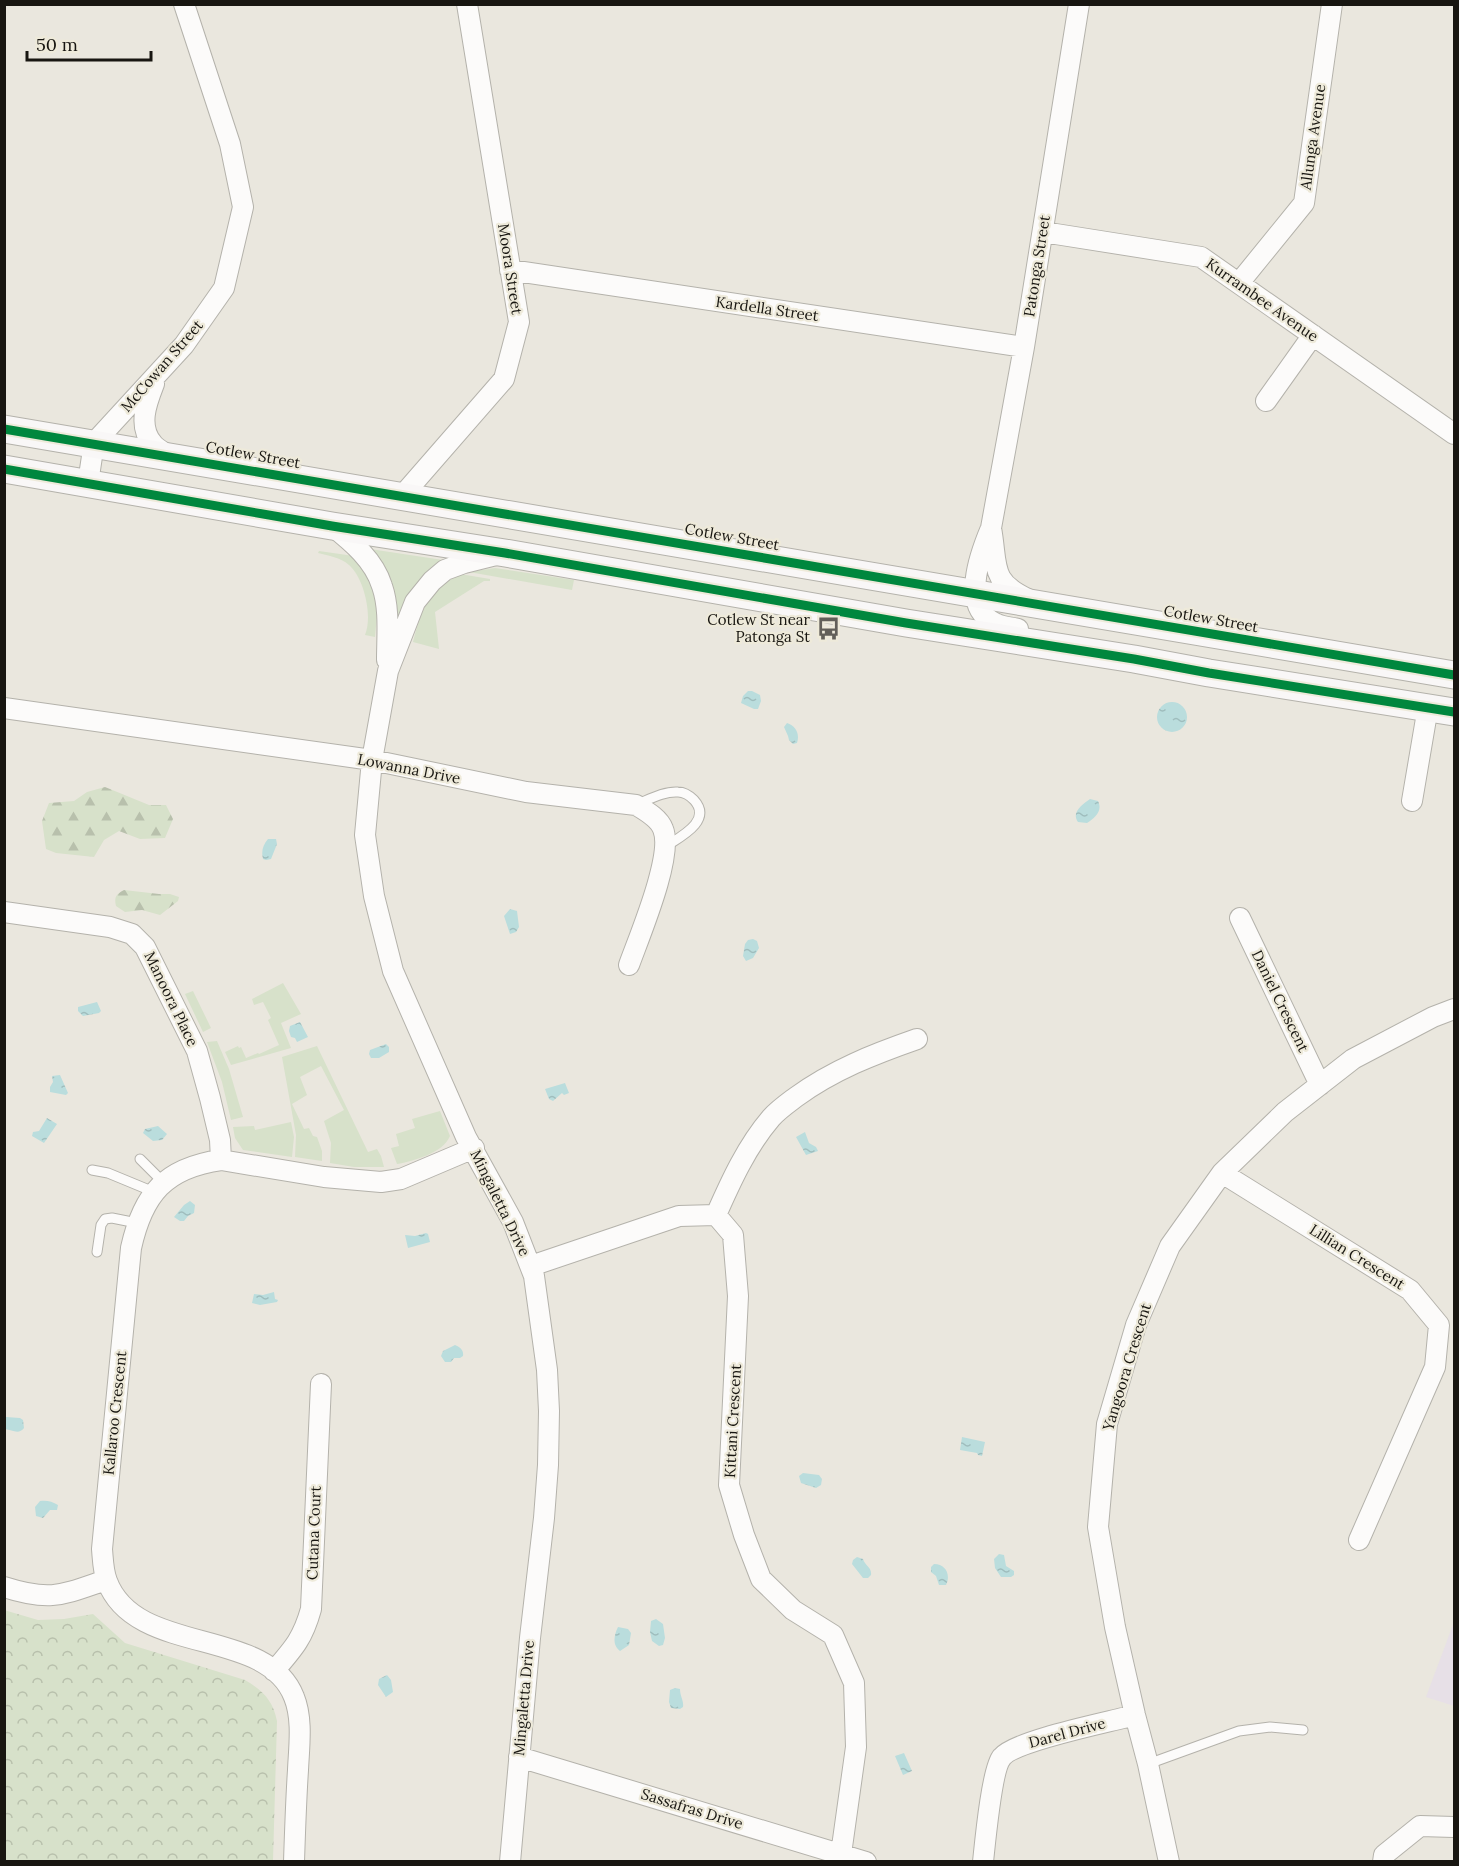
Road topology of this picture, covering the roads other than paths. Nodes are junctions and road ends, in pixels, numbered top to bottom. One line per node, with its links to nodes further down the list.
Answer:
1 (184, 4): 10 (street, McCowan Street)
2 (466, 4): 6 (street, Moora Street)
3 (1079, 4): 5 (street, Patonga Street)
4 (1332, 4): 7 (street, Allunga Avenue)
5 (1042, 232): 7 (street, Kurrambee Avenue); 9 (street, Patonga Street)
6 (510, 270): 9 (street, Kardella Street); 18 (street, Moora Street)
7 (1239, 284): 8 (street, Kurrambee Avenue)
8 (1313, 335): 11 (street); 13 (street, Kurrambee Avenue)
9 (1024, 347): 20 (street, Patonga Street)
10 (159, 372): 15 (street); 16 (street, McCowan Street)
11 (1266, 401)
12 (4, 429): 16 (main road, Cotlew Street)
13 (1455, 434)
14 (4, 441): 16 (street)
15 (169, 456): 16 (main road, Cotlew Street); 18 (main road, Cotlew Street)
16 (91, 463): 17 (main road, Cotlew Street); 19 (main road, Cotlew Street)
17 (4, 469)
18 (402, 496): 22 (main road, Cotlew Street)
19 (332, 526): 21 (main road, Cotlew Street); 25 (street, Mingaletta Drive)
20 (991, 528): 22 (street, Patonga Street); 23 (street, Patonga Street)
21 (504, 554): 24 (main road, Cotlew Street); 25 (street, Mingaletta Drive)
22 (975, 594): 23 (main road, Cotlew Street); 24 (street)
23 (1045, 606): 26 (main road, Cotlew Street)
24 (1134, 659): 27 (main road, Cotlew Street)
25 (388, 671): 30 (street, Mingaletta Drive)
26 (1455, 675)
27 (1428, 707): 29 (main road, Cotlew Street); 31 (street)
28 (4, 708): 30 (street, Lowanna Drive)
29 (1455, 712)
30 (372, 760): 32 (street, Lowanna Drive); 40 (street, Mingaletta Drive)
31 (1412, 801)
32 (636, 805): 33 (street); 33 (lane)
33 (665, 847): 36 (street)
34 (4, 912): 42 (street, Manoora Place)
35 (1239, 918): 39 (street, Daniel Crescent)
36 (629, 965)
37 (1455, 1009): 39 (street, Yangoora Crescent)
38 (917, 1039): 46 (street)
39 (1320, 1085): 44 (street, Yangoora Crescent)
40 (474, 1148): 42 (street, Kallaroo Crescent); 49 (street, Mingaletta Drive)
41 (140, 1159): 45 (lane)
42 (221, 1160): 45 (street, Kallaroo Crescent)
43 (92, 1170): 45 (lane)
44 (1222, 1173): 51 (street, Lillian Crescent); 55 (street, Yangoora Crescent)
45 (158, 1187): 47 (street, Kallaroo Crescent)
46 (716, 1215): 49 (street); 60 (street, Kittani Crescent)
47 (136, 1223): 48 (lane); 52 (street, Kallaroo Crescent)
48 (97, 1252)
49 (531, 1266): 57 (street, Mingaletta Drive)
50 (321, 1384): 54 (street, Cutana Court)
51 (1359, 1539)
52 (106, 1580): 53 (street); 54 (street, Kallaroo Crescent)
53 (4, 1587)
54 (274, 1671): 61 (street, Kallaroo Crescent)
55 (1135, 1715): 58 (street, Yangoora Crescent); 64 (street, Darel Drive)
56 (1303, 1731): 58 (lane)
57 (519, 1757): 60 (street, Sassafras Drive); 62 (street, Mingaletta Drive)
58 (1148, 1764): 65 (street, Yangoora Crescent)
59 (1455, 1827): 66 (street)
60 (841, 1854): 63 (street, Sassafras Drive)
61 (294, 1862)
62 (510, 1862)
63 (866, 1862)
64 (982, 1862)
65 (1169, 1862)
66 (1383, 1862)

